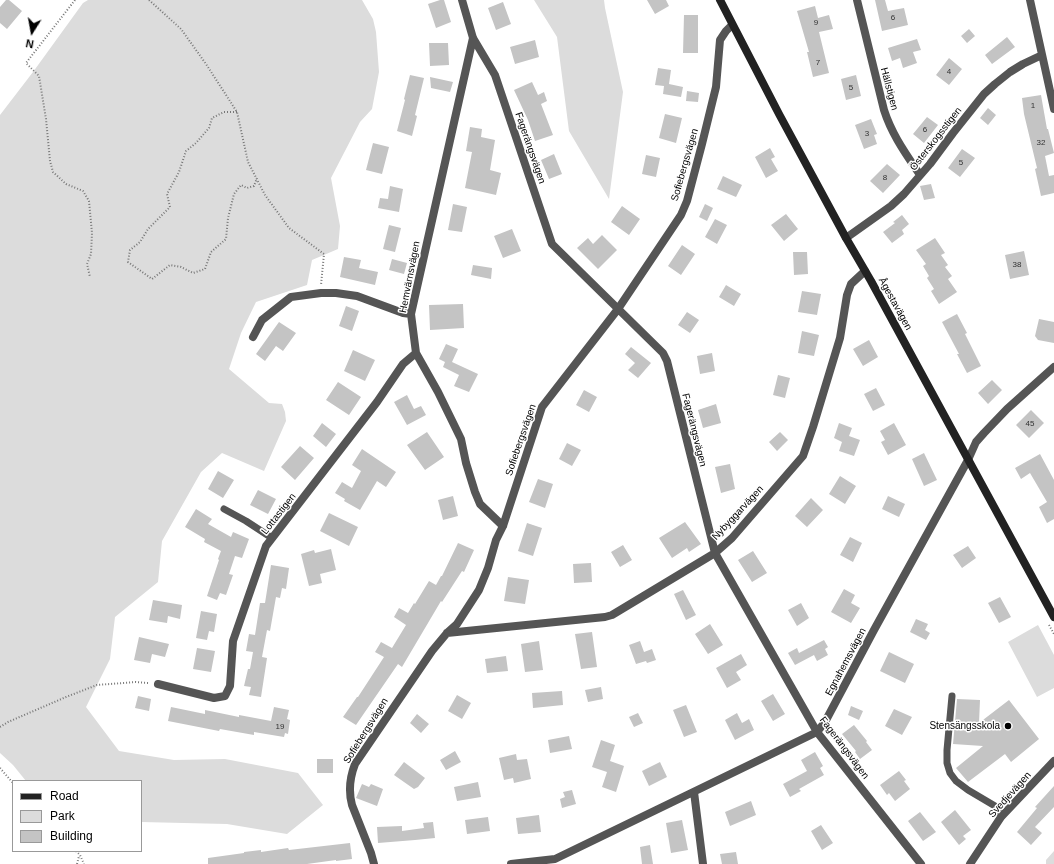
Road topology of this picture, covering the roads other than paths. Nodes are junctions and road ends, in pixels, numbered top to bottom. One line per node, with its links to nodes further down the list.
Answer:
1 (462, 0): 6 (street, Fagerängsvägen)
2 (720, 0): 5 (main road, Ågestavägen)
3 (857, 0): 9 (street, Hällstigen)
4 (1030, 0): 7 (street)
5 (732, 25): 10 (main road, Ågestavägen); 12 (street, Sofiebergsvägen)
6 (473, 38): 12 (street, Fagerängsvägen); 13 (street, Hemvärnsvägen)
7 (1042, 55): 8 (street); 9 (street, Österskogsstigen)
8 (1054, 109)
9 (920, 175): 10 (street, Österskogsstigen)
10 (846, 238): 11 (main road, Ågestavägen)
11 (865, 271): 17 (main road, Ågestavägen); 21 (street, Nybyggarvägen)
12 (618, 309): 19 (street, Sofiebergsvägen); 21 (street, Fagerängsvägen)
13 (411, 314): 14 (street); 15 (street, Hemvärnsvägen)
14 (252, 337)
15 (416, 353): 19 (street, Hemvärnsvägen); 20 (street, Lottastigen)
16 (1054, 367): 17 (street, Egnahemsvägen)
17 (968, 460): 22 (main road, Ågestavägen); 26 (street, Egnahemsvägen)
18 (224, 510): 20 (lane)
19 (503, 526): 23 (street, Sofiebergsvägen)
20 (272, 538): 24 (street, Lottastigen)
21 (715, 553): 23 (street, Nybyggarvägen); 26 (street, Fagerängsvägen)
22 (1054, 617)
23 (447, 633): 30 (street, Sofiebergsvägen)
24 (158, 684)
25 (952, 696): 29 (lane)
26 (817, 732): 28 (street, Egnahemsvägen); 33 (street, Fagerängsvägen)
27 (1054, 761): 29 (street, Svedjevägen)
28 (694, 792): 31 (street, Egnahemsvägen); 32 (street)
29 (1001, 817): 34 (street, Svedjevägen)
30 (374, 864)
31 (511, 864)
32 (703, 864)
33 (921, 864)
34 (970, 864)

